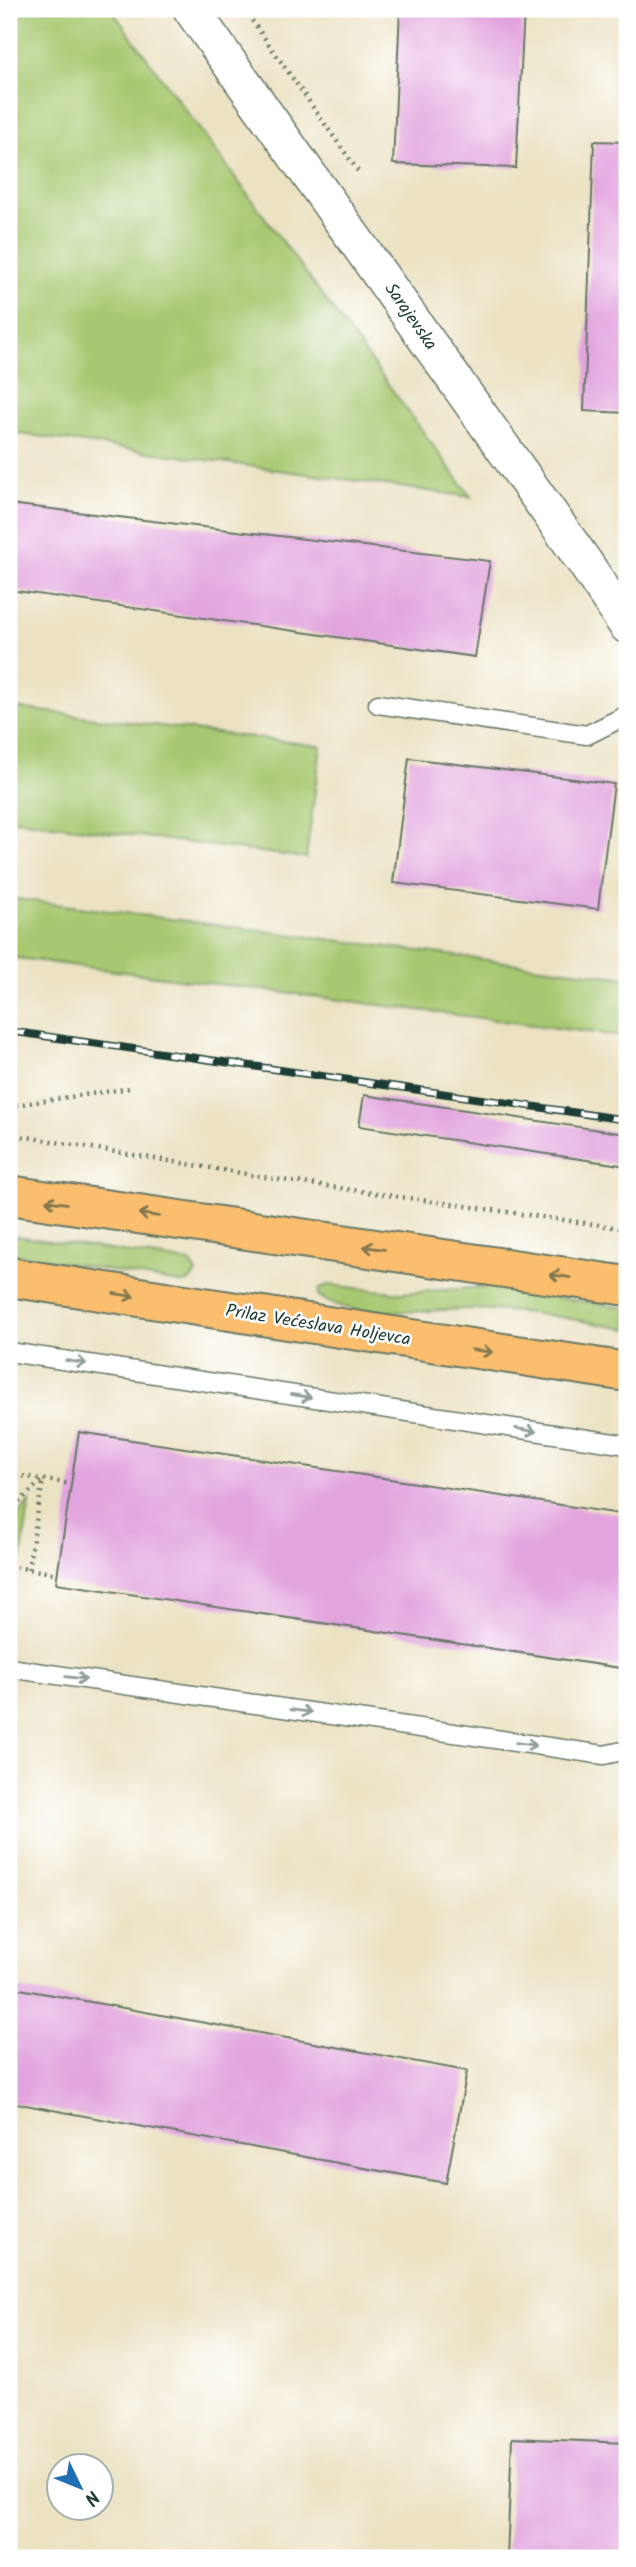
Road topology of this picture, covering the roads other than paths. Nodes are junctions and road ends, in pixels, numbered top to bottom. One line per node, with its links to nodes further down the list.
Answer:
1 (191, 9): 2 (street, Sarajevska)
2 (627, 626)
3 (378, 704): 4 (lane)
4 (627, 715)
5 (9, 1195): 7 (main road, one-way to 5)
6 (9, 1277): 9 (main road, Prilaz Većeslava Holjevca, one-way to 9)
7 (627, 1286)
8 (9, 1352): 10 (lane, one-way to 10)
9 (627, 1372)
10 (627, 1446)
11 (9, 1668): 12 (lane, one-way to 12)
12 (627, 1750)

